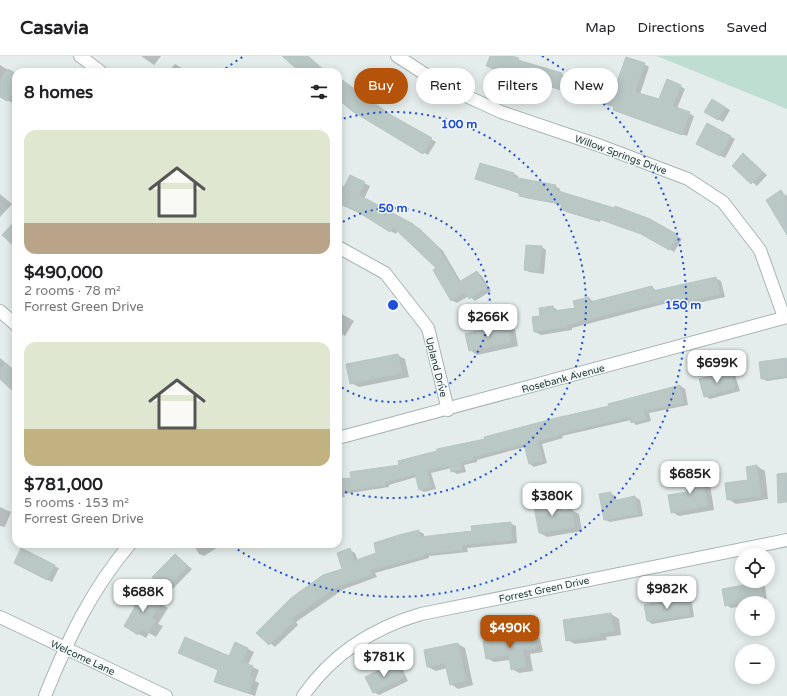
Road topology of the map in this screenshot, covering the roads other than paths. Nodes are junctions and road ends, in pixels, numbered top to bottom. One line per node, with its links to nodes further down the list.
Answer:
1 (80, 56): 3 (street)
2 (397, 56): 6 (street, Willow Springs Drive)
3 (96, 68)
4 (342, 249): 8 (street, Upland Drive)
5 (0, 311): 7 (street)
6 (785, 317): 8 (street, Rosebank Avenue)
7 (12, 322)
8 (448, 410): 9 (street, Rosebank Avenue)
9 (342, 437)
10 (787, 540): 16 (street, Forrest Green Drive)
11 (127, 548): 13 (street)
12 (0, 617): 13 (street, Welcome Lane)
13 (64, 648): 14 (street); 15 (street, Welcome Lane)
14 (45, 696)
15 (166, 696)
16 (303, 696)

